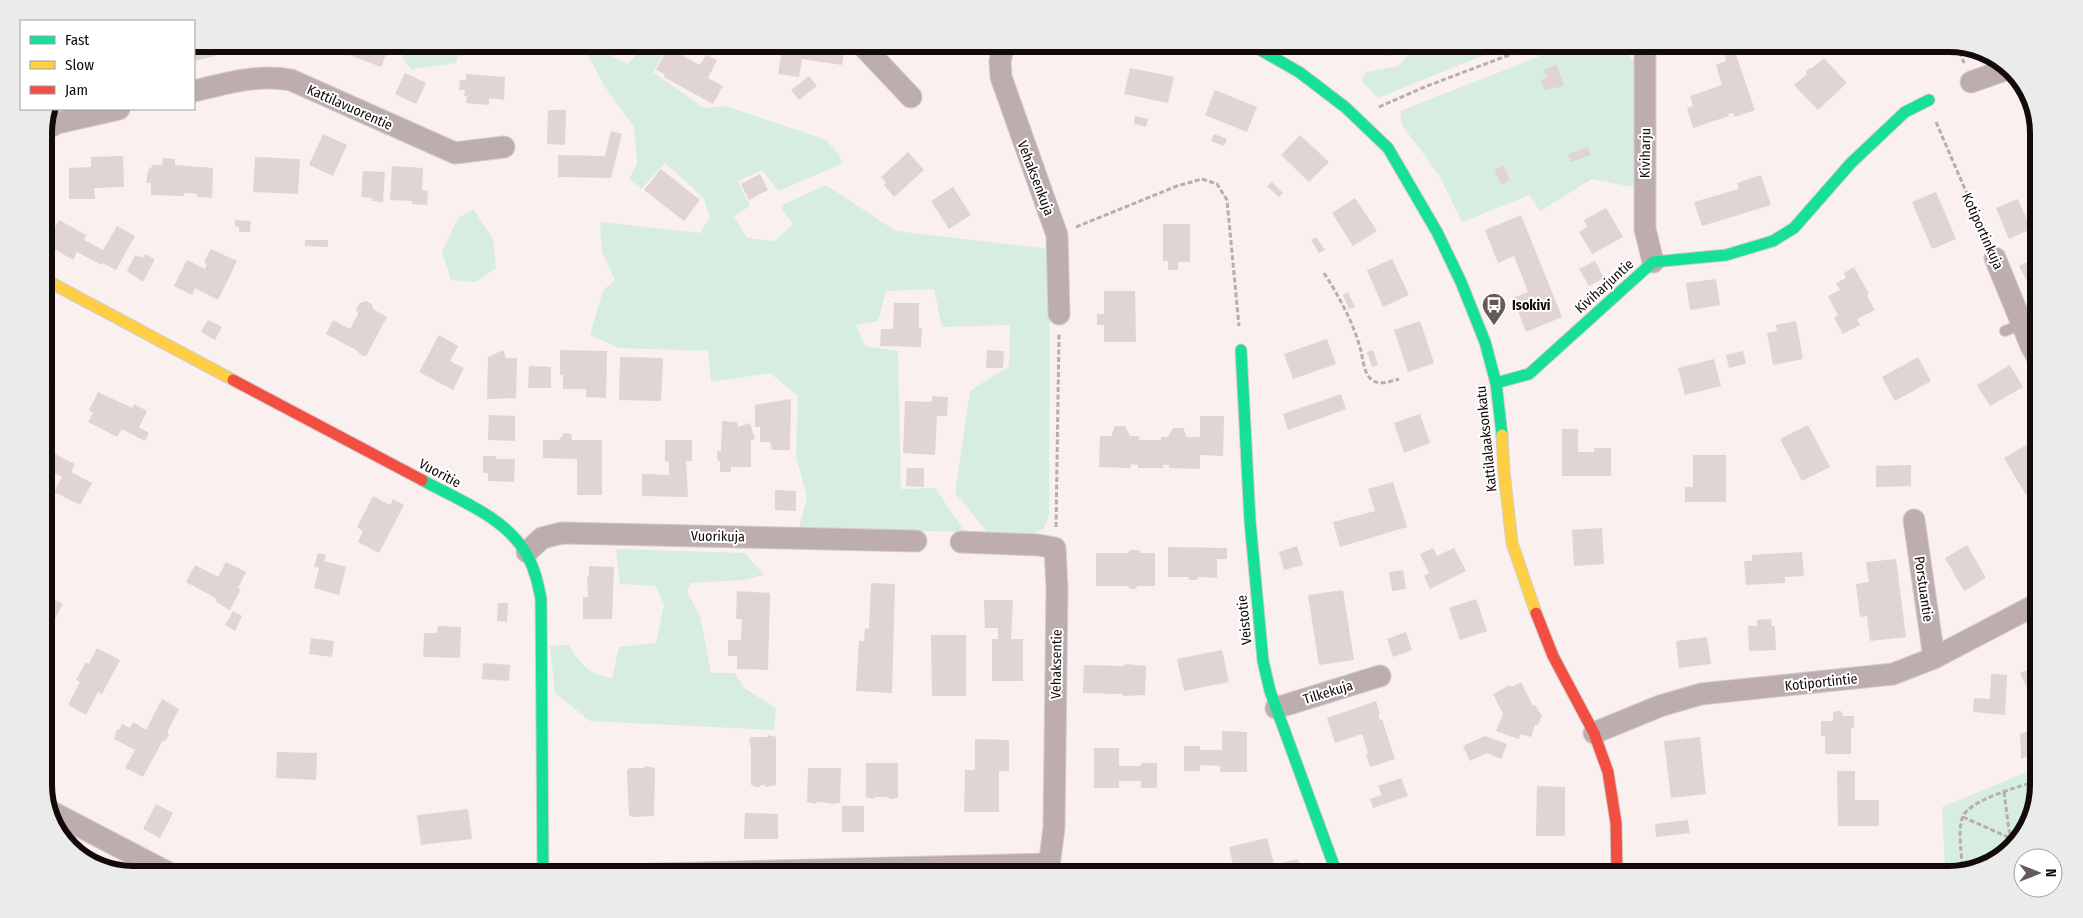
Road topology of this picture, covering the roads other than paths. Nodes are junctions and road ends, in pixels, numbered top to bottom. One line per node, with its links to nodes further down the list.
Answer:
1 (869, 52): 8 (street)
2 (1002, 52): 16 (street, Vehaksenkuja)
3 (1264, 52): 19 (street, Kattilalaaksonkatu)
4 (1645, 52): 14 (street, Kiviharju)
5 (2002, 71): 6 (street)
6 (1971, 82)
7 (195, 91): 12 (street, Kattilavuorentie)
8 (911, 97)
9 (1929, 100): 14 (street, Kiviharjuntie)
10 (115, 110): 11 (street)
11 (53, 125)
12 (504, 147)
13 (1995, 258): 17 (street, Kotiportinkuja)
14 (1653, 262): 19 (street, Kiviharjuntie)
15 (53, 284): 23 (street, Vuoritie)
16 (1059, 314)
17 (2030, 349)
18 (1241, 350): 27 (street, Veistotie)
19 (1496, 383): 28 (street, Kattilalaaksonkatu)
20 (1914, 520): 25 (street, Porstuantie)
21 (916, 541): 23 (street, Vuorikuja)
22 (961, 542): 32 (street, Vehaksentie)
23 (527, 552): 31 (street, Vuoritie)
24 (2030, 608): 25 (street, Kotiportintie)
25 (1934, 658): 28 (street, Kotiportintie)
26 (1380, 676): 27 (street, Tilkekuja)
27 (1276, 708): 33 (street, Veistotie)
28 (1594, 733): 34 (street, Kattilalaaksonkatu)
29 (59, 816): 30 (street)
30 (156, 866)
31 (543, 866)
32 (1049, 866)
33 (1334, 866)
34 (1617, 866)

